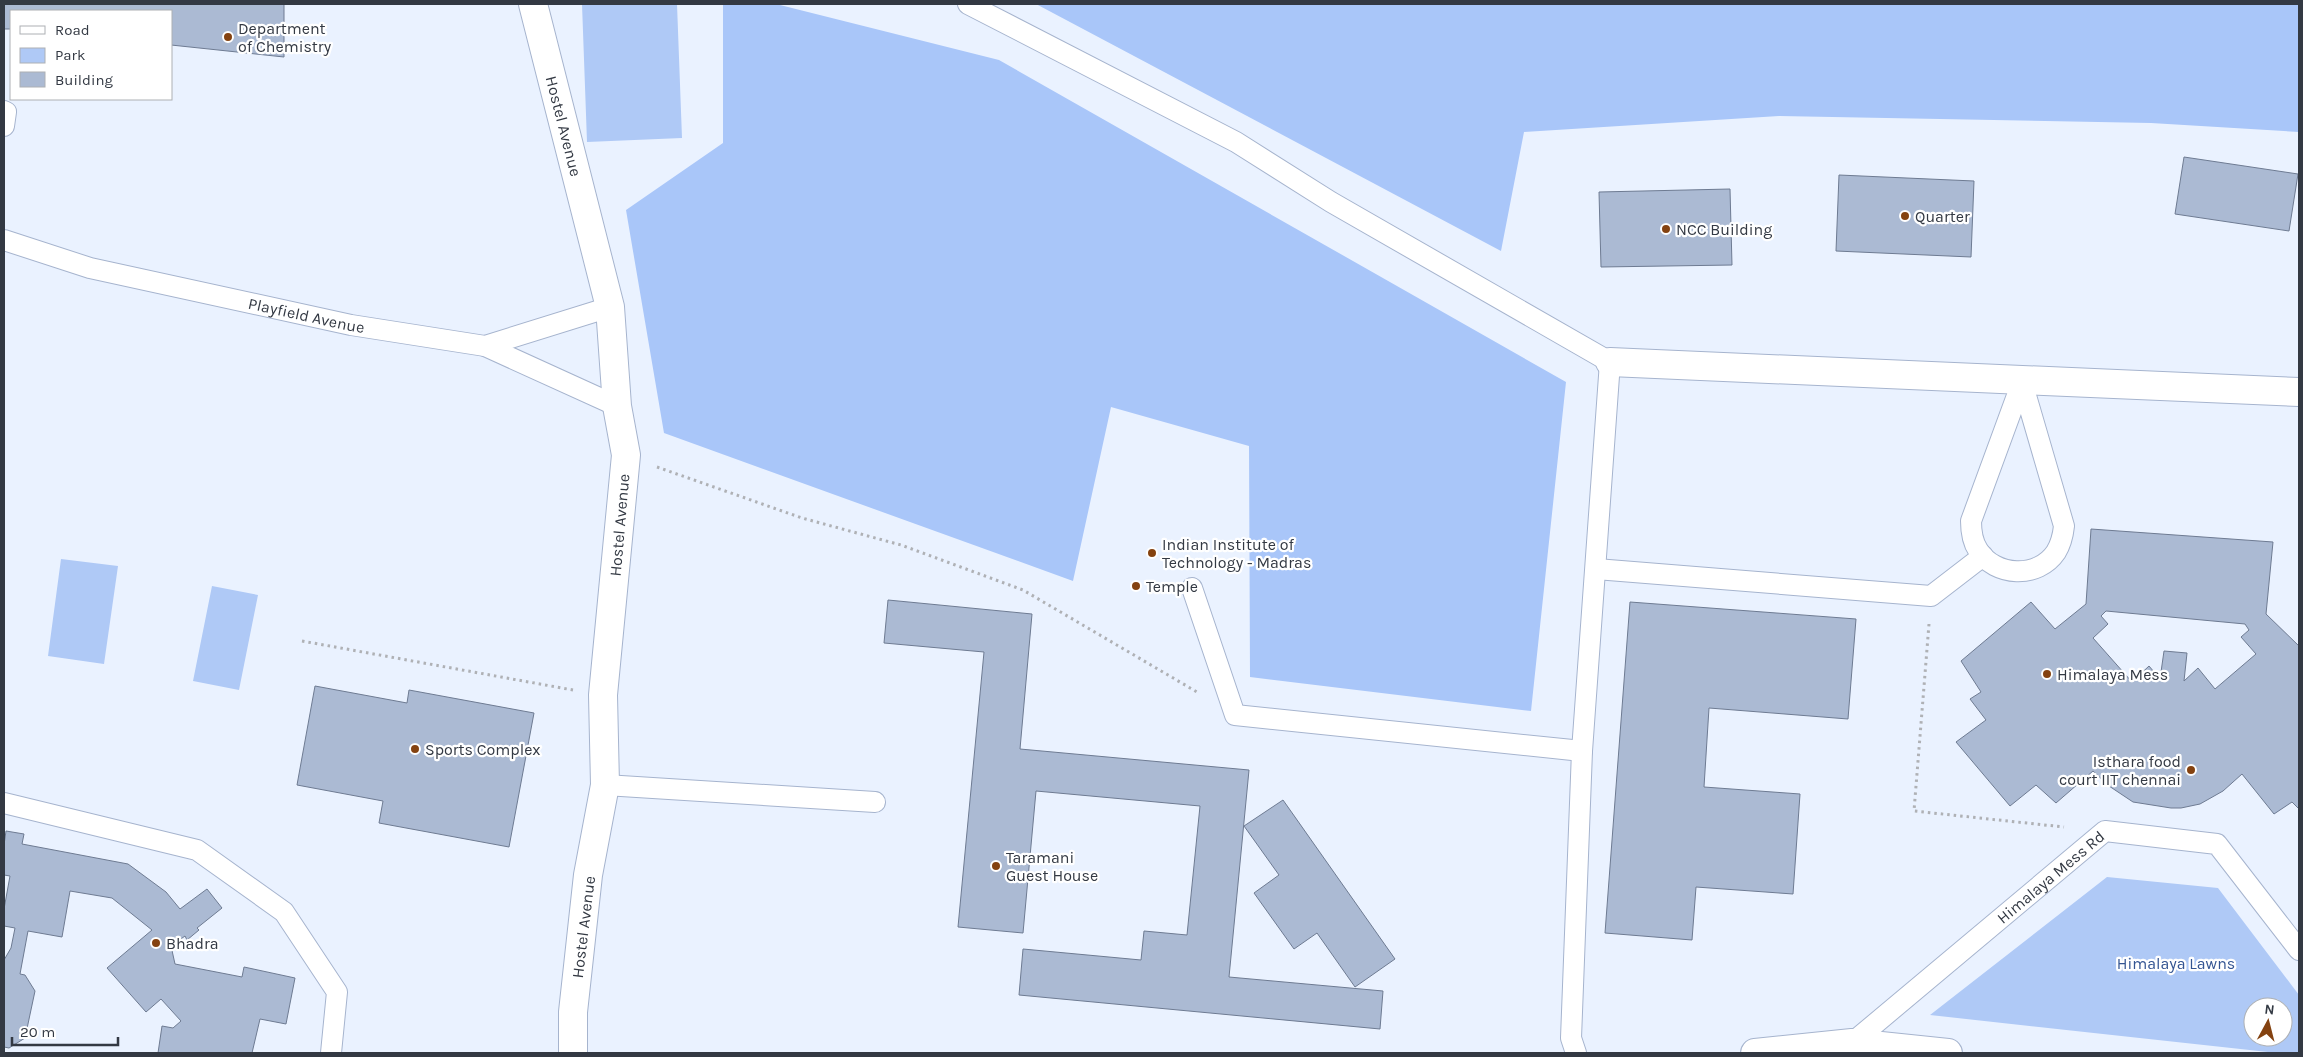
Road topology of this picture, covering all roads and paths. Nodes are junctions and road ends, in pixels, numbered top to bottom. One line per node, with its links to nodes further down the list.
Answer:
1 (533, 4): 6 (street, Hostel Avenue)
2 (968, 4): 8 (lane)
3 (4, 110): 4 (lane)
4 (4, 126)
5 (4, 240): 7 (lane, Playfield Avenue)
6 (610, 307): 7 (lane, Playfield Avenue); 11 (street, Hostel Avenue)
7 (485, 346): 11 (lane)
8 (1610, 362): 9 (street); 14 (lane)
9 (2022, 382): 10 (street); 13 (lane); 13 (lane)
10 (2299, 392)
11 (617, 406): 12 (street, Hostel Avenue)
12 (626, 455): 18 (street, Hostel Avenue); 19 (path)
13 (1983, 556): 16 (lane)
14 (1596, 569): 16 (lane); 20 (lane)
15 (1192, 588): 19 (lane)
16 (1932, 596): 24 (path)
17 (302, 641): 18 (path)
18 (603, 695): 21 (street, Hostel Avenue)
19 (1235, 715): 20 (lane)
20 (1582, 751): 29 (lane)
21 (604, 785): 22 (lane); 28 (street, Hostel Avenue)
22 (875, 802)
23 (4, 803): 27 (lane)
24 (2105, 831): 25 (lane, Himalaya Mess Rd); 26 (lane, Himalaya Mess Rd)
25 (2299, 950)
26 (1852, 1043): 30 (street); 31 (street)
27 (331, 1053)
28 (573, 1053)
29 (1576, 1053)
30 (1759, 1053)
31 (1948, 1053)

